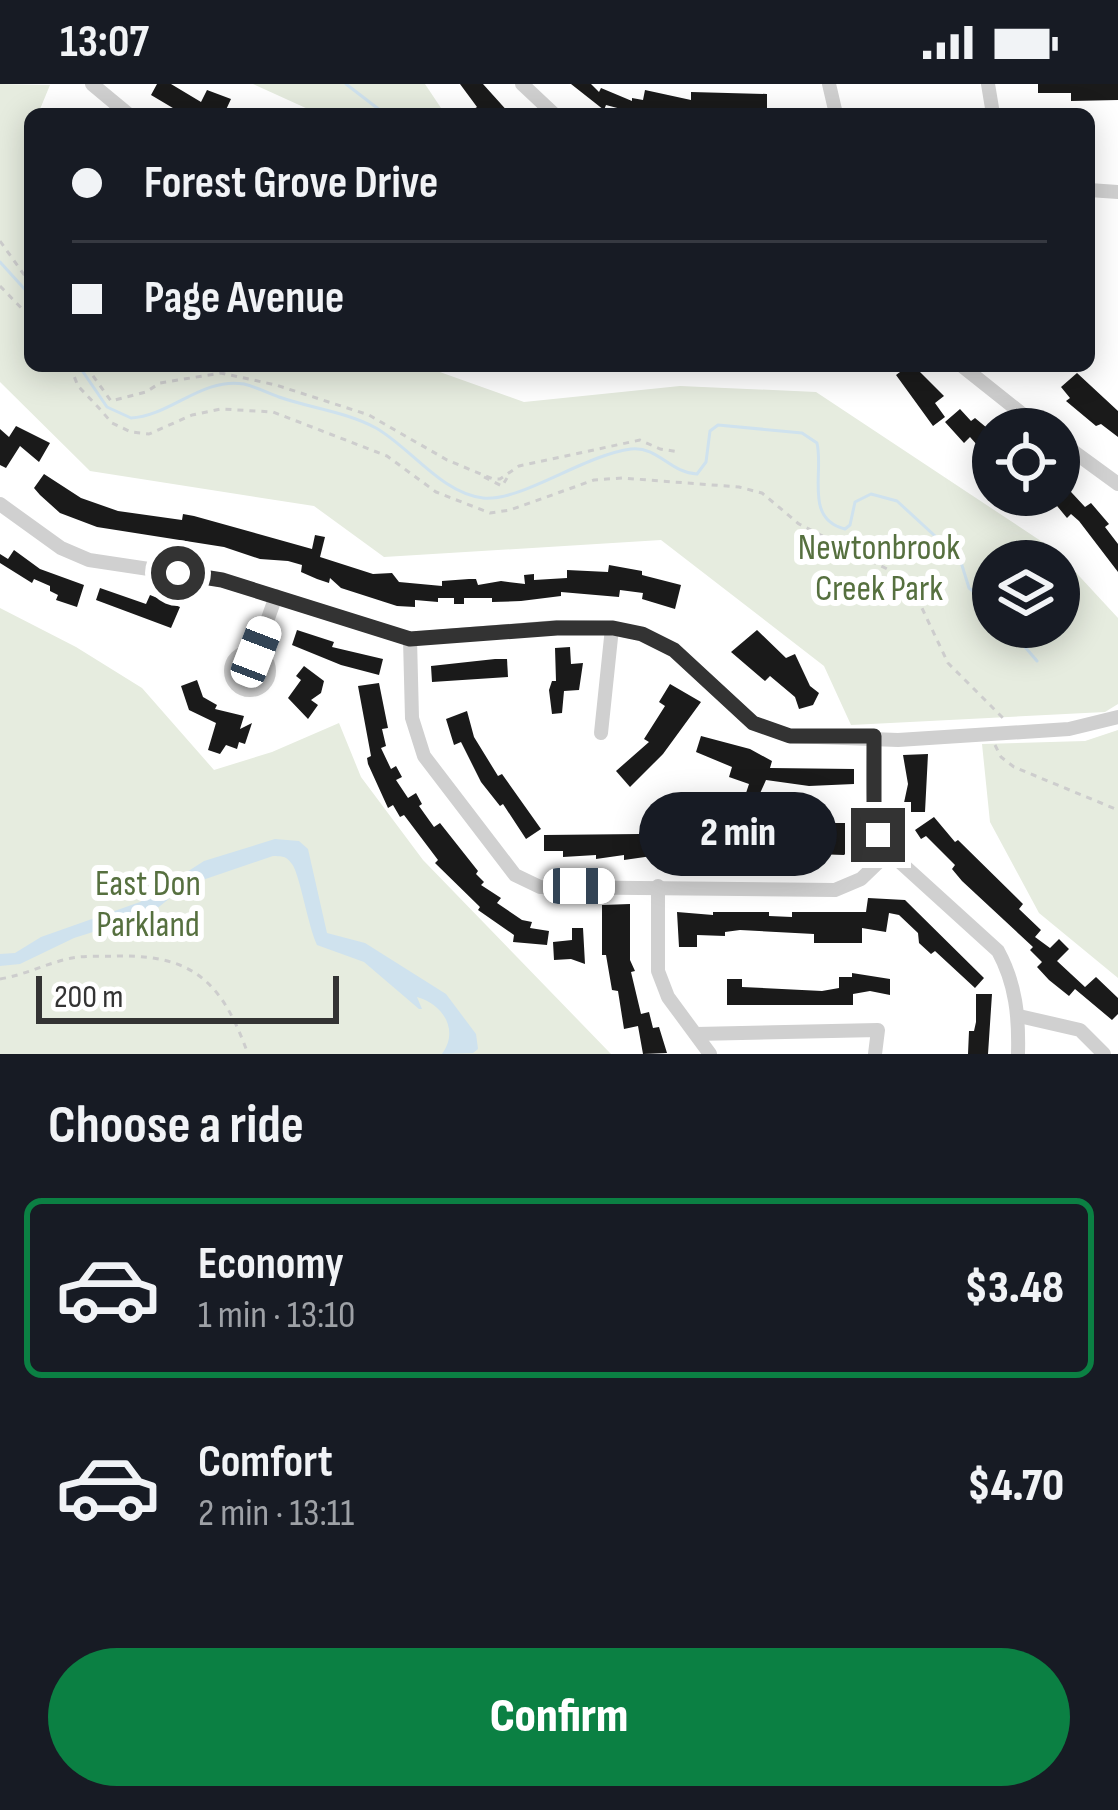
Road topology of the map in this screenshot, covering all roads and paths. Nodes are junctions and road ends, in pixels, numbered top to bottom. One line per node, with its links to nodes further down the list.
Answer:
1 (92, 84): 3 (street)
2 (522, 84): 4 (street)
3 (121, 108)
4 (548, 108)
5 (0, 241): 6 (path)
6 (24, 275)
7 (0, 286): 8 (path)
8 (24, 311)
9 (73, 372): 22 (path)
10 (90, 372): 13 (path)
11 (970, 372): 12 (street)
12 (1015, 408)
13 (680, 452)
14 (1080, 454): 15 (street)
15 (1116, 476)
16 (0, 504): 17 (street)
17 (276, 596): 19 (street); 20 (street)
18 (613, 628): 19 (street); 24 (street); 25 (street)
19 (410, 639): 28 (street)
20 (256, 652)
21 (1118, 717): 22 (street)
22 (1015, 730): 23 (street)
23 (990, 732): 25 (street); 26 (path)
24 (601, 733)
25 (874, 736): 27 (street)
26 (1118, 810)
27 (889, 852): 28 (street); 30 (street)
28 (658, 886): 31 (street)
29 (0, 979): 32 (path)
30 (1019, 1016): 35 (street); 36 (street)
31 (696, 1034): 33 (street); 34 (street)
32 (248, 1054)
33 (710, 1054)
34 (875, 1054)
35 (1018, 1054)
36 (1104, 1054)

